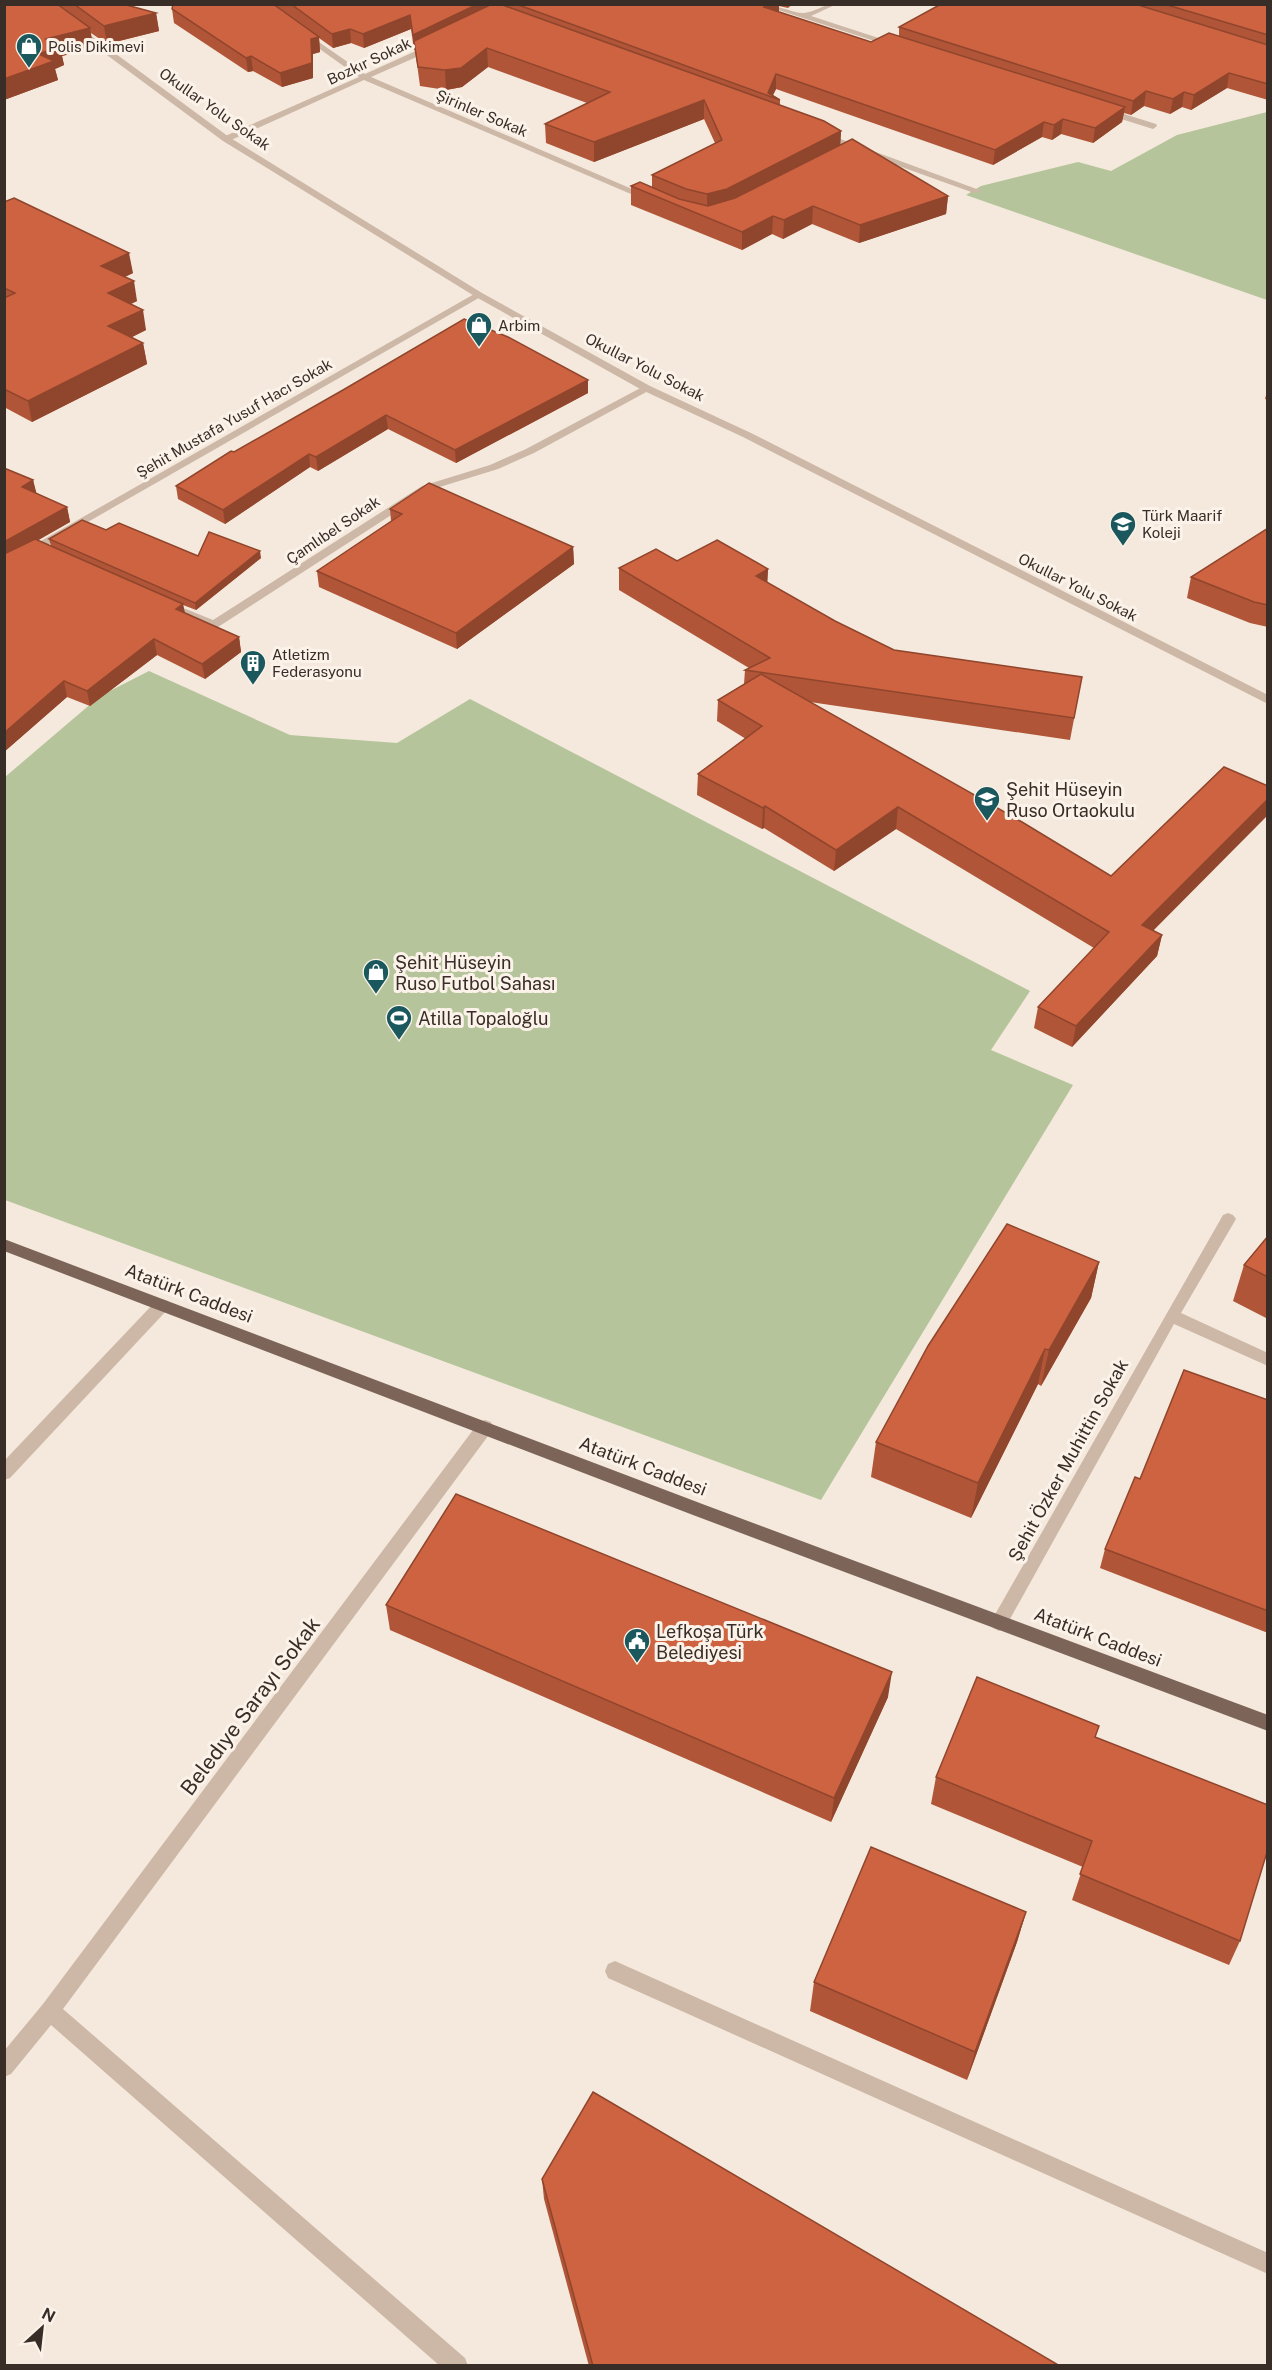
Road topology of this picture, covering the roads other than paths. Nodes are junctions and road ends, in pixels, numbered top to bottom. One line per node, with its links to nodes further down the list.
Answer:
1 (42, 4): 12 (street, Okullar Yolu Sokak)
2 (764, 4): 4 (street)
3 (834, 4): 4 (street)
4 (804, 16): 7 (street)
5 (292, 26): 8 (street, Şirinler Sokak)
6 (446, 40): 8 (street, Bozkır Sokak)
7 (905, 48)
8 (366, 78): 12 (street, Bozkır Sokak); 16 (street, Şirinler Sokak)
9 (1096, 108): 10 (street)
10 (1153, 126)
11 (812, 131): 13 (street)
12 (226, 139): 17 (street, Okullar Yolu Sokak)
13 (856, 148): 14 (street); 15 (street)
14 (845, 153)
15 (977, 191)
16 (660, 203)
17 (479, 295): 18 (street, Okullar Yolu Sokak); 19 (street, Şehit Mustafa Yusuf Hacı Sokak)
18 (646, 387): 20 (street, Çamlıbel Sokak); 21 (street, Okullar Yolu Sokak)
19 (4, 567)
20 (159, 601)
21 (1268, 700)
22 (1228, 1219): 25 (street, Şehit Özker Muhittin Sokak)
23 (4, 1245): 24 (main road, Atatürk Caddesi)
24 (162, 1305): 27 (main road, Atatürk Caddesi); 28 (street)
25 (1171, 1316): 26 (street); 29 (street, Şehit Özker Muhittin Sokak)
26 (1268, 1360)
27 (485, 1427): 29 (main road, Atatürk Caddesi); 32 (street, Beledıye Sarayı Sokak)
28 (5, 1472)
29 (999, 1623): 30 (main road, Atatürk Caddesi)
30 (1268, 1723)
31 (615, 1971): 34 (street)
32 (50, 2011): 33 (street, Beledıye Sarayı Sokak); 35 (street)
33 (4, 2067)
34 (1268, 2264)
35 (457, 2366)

